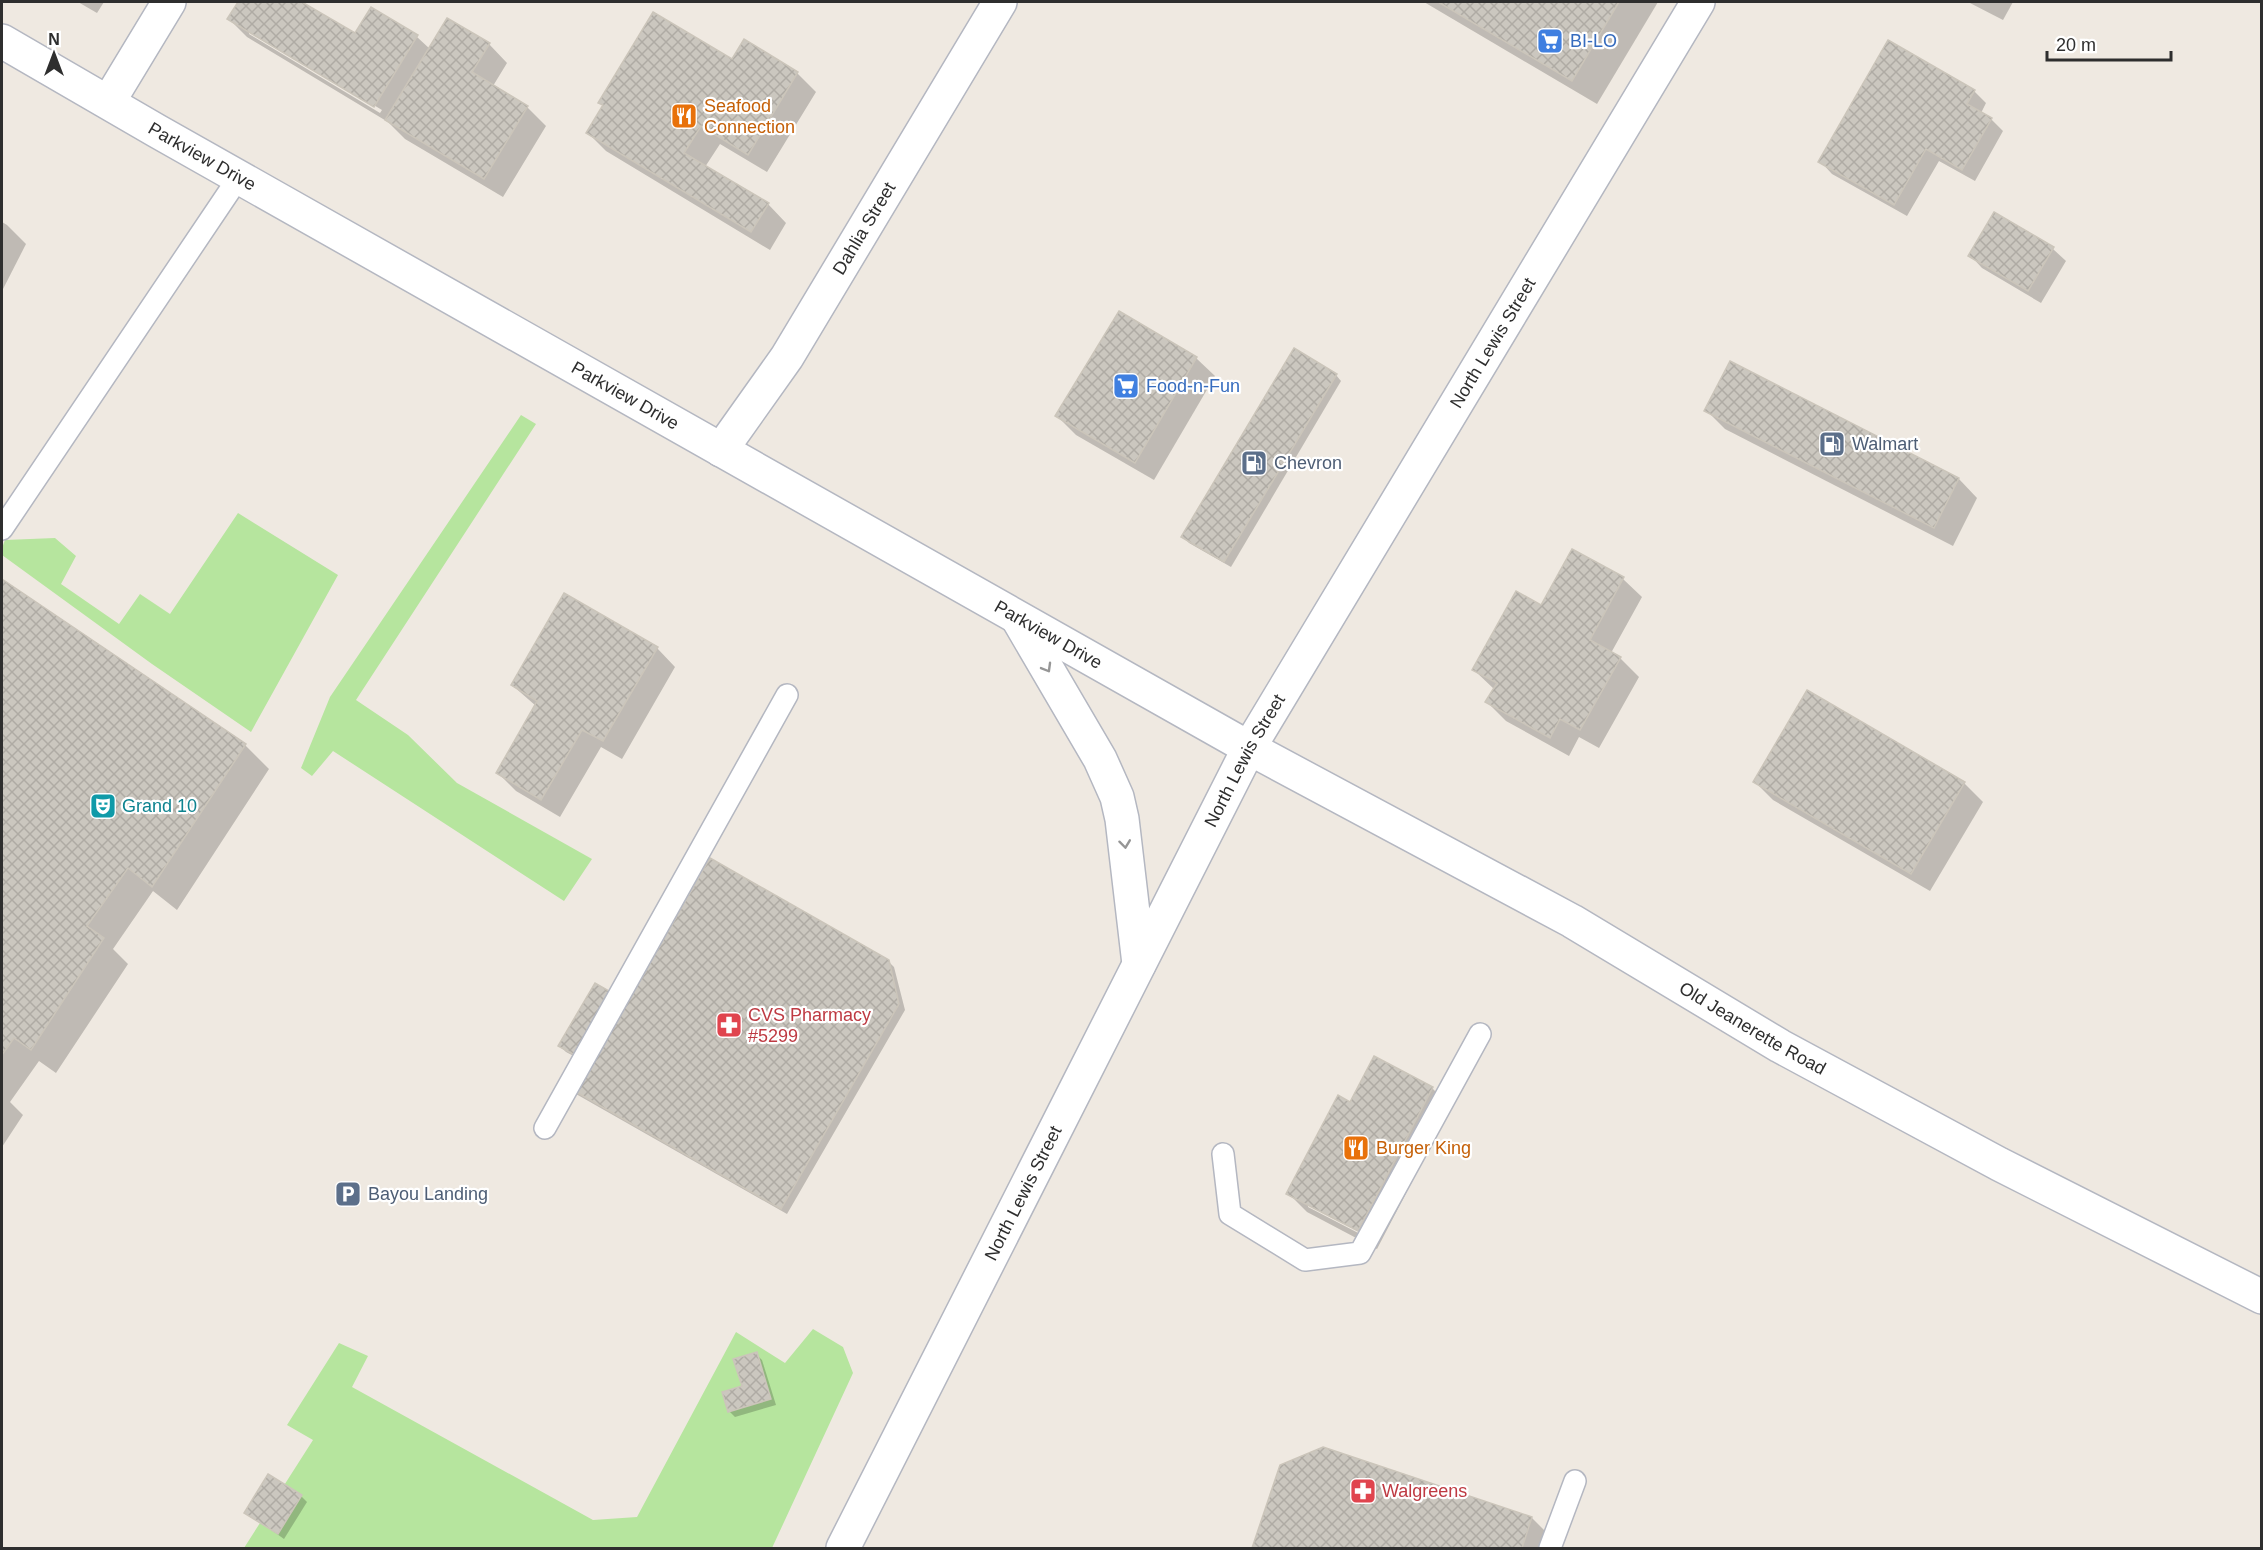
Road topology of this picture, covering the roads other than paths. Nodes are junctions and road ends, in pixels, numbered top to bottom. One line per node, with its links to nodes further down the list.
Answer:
1 (169, 2): 5 (main road)
2 (1000, 2): 7 (main road, Dahlia Street)
3 (1698, 2): 11 (main road, North Lewis Street)
4 (2, 41): 5 (main road, Parkview Drive)
5 (109, 101): 6 (main road, Parkview Drive)
6 (239, 177): 7 (main road, Parkview Drive); 8 (lane)
7 (721, 450): 9 (main road, Parkview Drive)
8 (2, 529)
9 (1017, 617): 11 (main road, Parkview Drive); 12 (main road, one-way to 12)
10 (786, 695): 14 (lane)
11 (1249, 748): 12 (main road, North Lewis Street); 16 (main road, Old Jeanerette Road)
12 (1139, 964): 18 (main road, North Lewis Street)
13 (1480, 1034): 15 (lane)
14 (545, 1128)
15 (1223, 1154)
16 (2262, 1297)
17 (1575, 1481): 19 (lane)
18 (843, 1548)
19 (1550, 1548)

